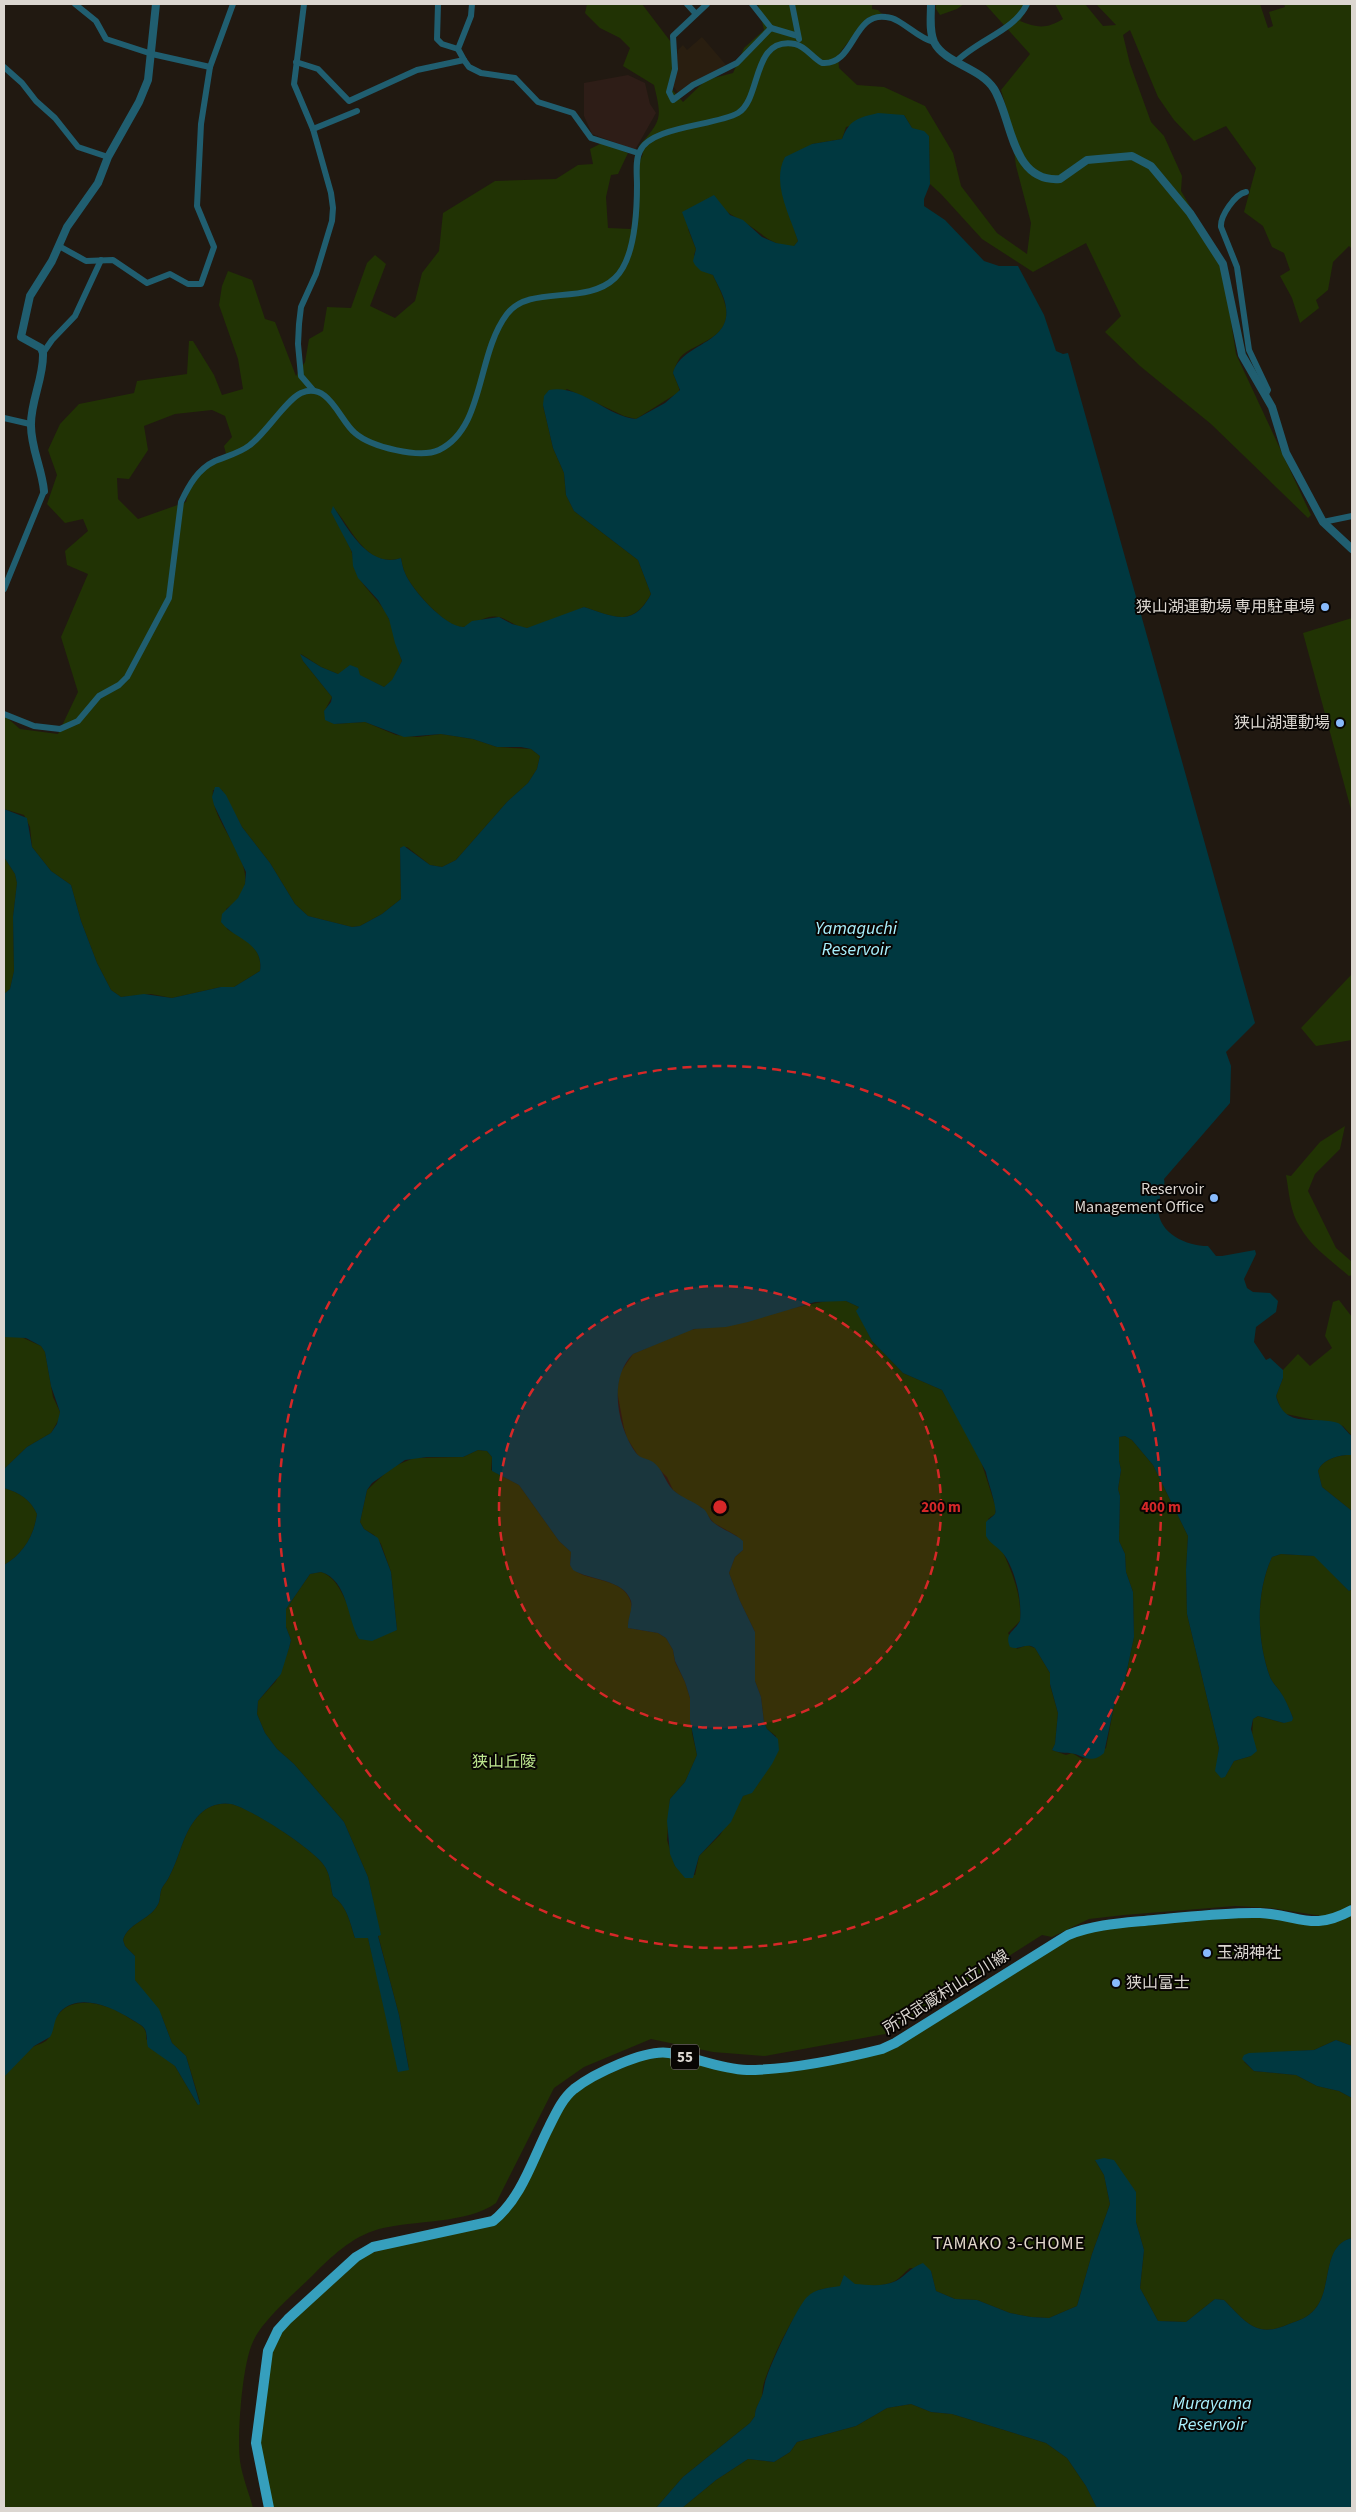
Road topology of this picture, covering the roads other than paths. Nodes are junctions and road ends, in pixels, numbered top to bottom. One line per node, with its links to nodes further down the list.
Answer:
1 (75, 4): 19 (street)
2 (156, 4): 19 (street)
3 (233, 4): 24 (street)
4 (304, 4): 22 (street)
5 (438, 4): 18 (street)
6 (472, 4): 18 (street)
7 (687, 4): 13 (street)
8 (708, 4): 13 (street)
9 (752, 4): 14 (street)
10 (792, 4): 15 (street)
11 (931, 4): 16 (street)
12 (1027, 4): 21 (street)
13 (696, 14): 14 (street)
14 (771, 28): 15 (street)
15 (798, 36): 17 (street)
16 (934, 42): 17 (street); 21 (street)
17 (803, 47): 27 (street)
18 (458, 48): 20 (street)
19 (152, 54): 24 (street); 28 (street)
20 (464, 60): 22 (street); 27 (street)
21 (957, 61): 34 (street)
22 (296, 62): 26 (street)
23 (4, 67): 28 (street)
24 (210, 67): 31 (street)
25 (357, 111): 26 (street)
26 (313, 128): 33 (street)
27 (638, 153): 33 (street)
28 (108, 157): 30 (street)
29 (1246, 192): 34 (street)
30 (59, 246): 31 (street); 32 (street)
31 (101, 260): 32 (street)
32 (43, 353): 36 (street)
33 (313, 390): 42 (street)
34 (1265, 396): 39 (street)
35 (4, 418): 36 (street)
36 (30, 424): 37 (street)
37 (44, 491): 41 (street)
38 (1352, 516): 39 (street)
39 (1323, 522): 40 (street)
40 (1352, 549)
41 (4, 589)
42 (4, 714)
43 (1352, 1910): 44 (main road, 所沢武蔵村山立川線 / 55)
44 (269, 2508)

